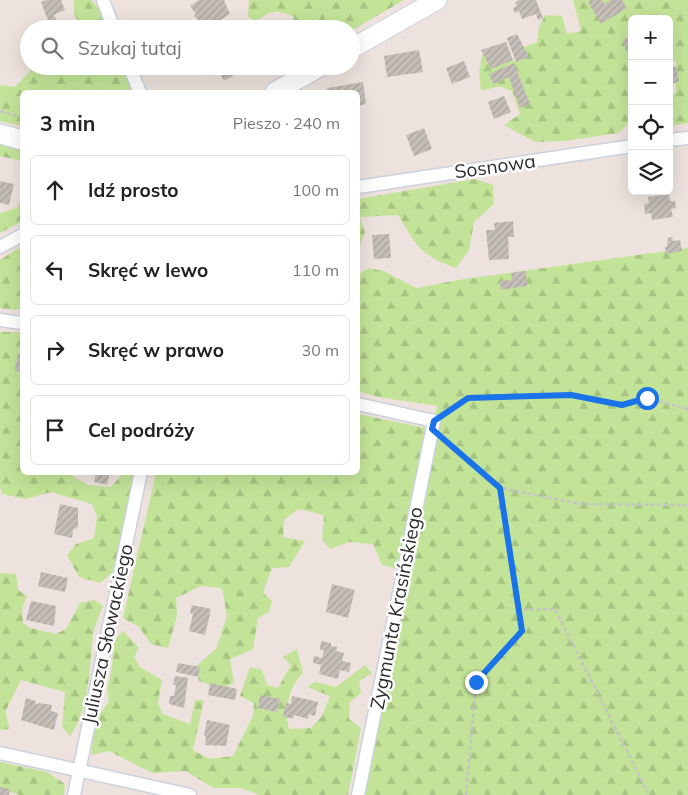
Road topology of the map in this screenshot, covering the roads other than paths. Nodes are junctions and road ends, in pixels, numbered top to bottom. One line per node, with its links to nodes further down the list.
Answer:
1 (102, 0): 3 (street)
2 (430, 2): 4 (street)
3 (110, 20)
4 (360, 44)
5 (133, 75): 7 (street)
6 (305, 75): 8 (street)
7 (139, 90)
8 (279, 90)
9 (0, 134): 11 (street)
10 (688, 138): 12 (street)
11 (20, 139)
12 (673, 140)
13 (628, 147): 14 (street, Sosnowa)
14 (360, 187)
15 (20, 236): 16 (street)
16 (0, 247)
17 (0, 320): 18 (street)
18 (20, 323)
19 (360, 405): 25 (street, Zygmunta Krasińskiego)
20 (140, 475): 22 (street, Juliusza Słowackiego)
21 (0, 753): 22 (street)
22 (79, 770): 23 (street, Juliusza Słowackiego); 24 (street)
23 (74, 795)
24 (190, 795)
25 (358, 795)

